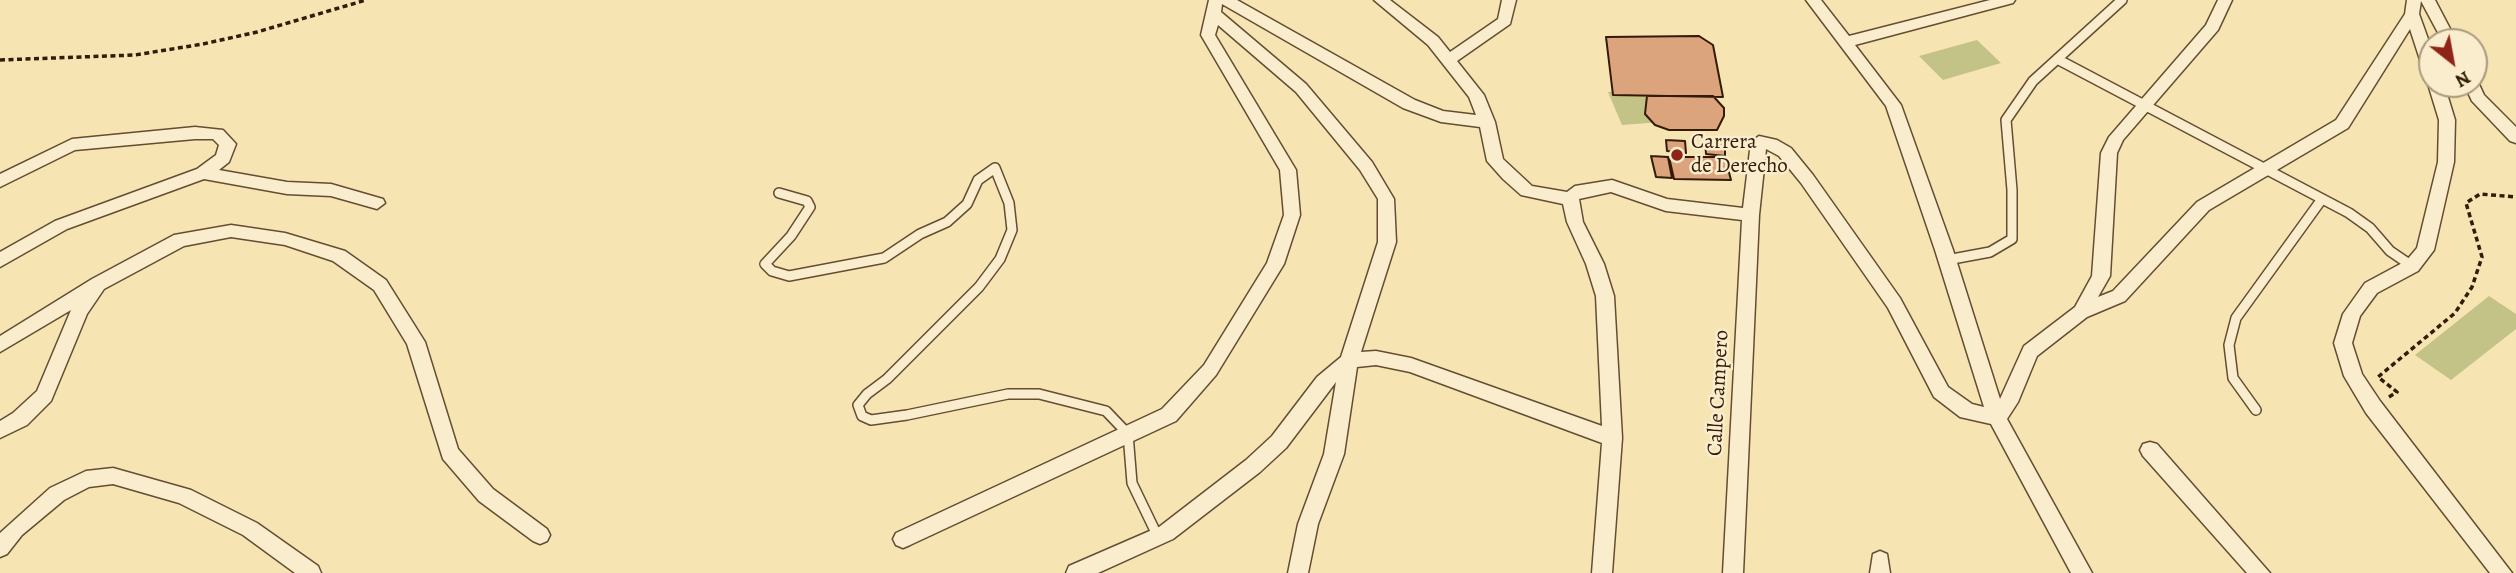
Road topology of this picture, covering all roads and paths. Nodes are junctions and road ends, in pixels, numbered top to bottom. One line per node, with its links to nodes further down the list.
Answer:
1 (366, 0): 17 (path)
2 (1226, 0): 23 (street)
3 (1381, 0): 18 (street)
4 (1509, 0): 18 (street)
5 (1814, 0): 16 (street)
6 (1940, 0): 13 (street)
7 (2008, 0): 13 (street)
8 (2122, 0): 19 (lane)
9 (2225, 0): 22 (street)
10 (2428, 0): 15 (street)
11 (1214, 7): 40 (street); 45 (street)
12 (2413, 7): 14 (street); 25 (street)
13 (1958, 14): 16 (street)
14 (2419, 28)
15 (2443, 28)
16 (1846, 43): 35 (street)
17 (0, 60)
18 (1448, 60): 23 (street)
19 (2057, 60): 22 (lane); 35 (lane)
20 (2440, 98): 36 (street)
21 (2478, 98): 24 (street)
22 (2144, 106): 25 (lane); 38 (street)
23 (1487, 122): 30 (street)
24 (2516, 137)
25 (2266, 170): 31 (lane); 38 (street)
26 (203, 173): 27 (street); 32 (street); 34 (street)
27 (0, 181)
28 (779, 193): 45 (lane)
29 (2516, 197): 41 (path)
30 (1571, 199): 33 (street); 46 (street)
31 (2322, 199): 36 (lane); 42 (lane)
32 (377, 203)
33 (1751, 215): 43 (street, Calle Campero); 56 (street, Calle Campero)
34 (0, 260)
35 (1947, 260): 43 (street)
36 (2412, 266): 41 (street)
37 (98, 284): 39 (street); 44 (street); 48 (street)
38 (2081, 312): 43 (street)
39 (0, 345)
40 (1349, 361): 46 (street); 49 (street); 54 (street)
41 (2373, 407): 59 (street)
42 (2256, 410)
43 (1997, 418): 57 (street)
44 (0, 430)
45 (1128, 433): 49 (lane); 50 (street)
46 (1612, 438): 55 (street)
47 (2150, 450): 58 (street)
48 (540, 535)
49 (1157, 537): 53 (street)
50 (904, 539)
51 (0, 548): 52 (street)
52 (311, 573)
53 (1076, 573)
54 (1298, 573)
55 (1602, 573)
56 (1733, 573)
57 (2082, 573)
58 (2260, 573)
59 (2502, 573)

